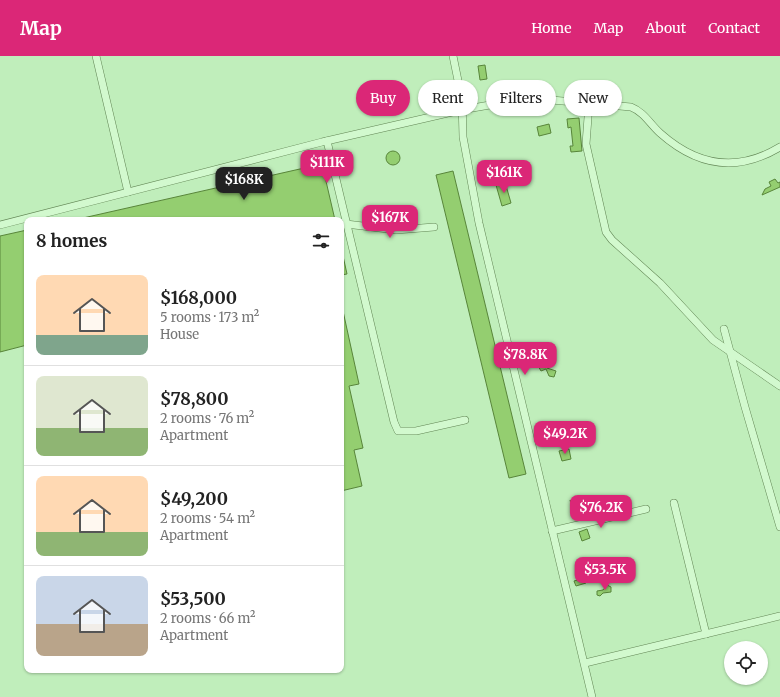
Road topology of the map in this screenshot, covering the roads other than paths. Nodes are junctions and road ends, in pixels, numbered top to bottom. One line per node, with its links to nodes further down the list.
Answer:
1 (96, 56): 12 (street)
2 (453, 56): 3 (street)
3 (458, 80)
4 (564, 101): 6 (street)
5 (622, 106): 11 (street)
6 (478, 107)
7 (435, 116): 10 (street)
8 (461, 116): 25 (street)
9 (588, 116): 19 (street)
10 (327, 141): 12 (street); 15 (street)
11 (780, 147)
12 (128, 192): 13 (street)
13 (31, 217)
14 (24, 219): 16 (street)
15 (346, 224): 17 (street); 21 (street)
16 (0, 225)
17 (434, 227)
18 (724, 329): 19 (street)
19 (730, 353): 20 (street); 24 (street)
20 (780, 386)
21 (465, 420)
22 (674, 504): 27 (street)
23 (646, 509): 25 (street)
24 (780, 527)
25 (552, 531): 28 (street)
26 (780, 616): 27 (street)
27 (706, 634): 28 (street)
28 (585, 662): 29 (street)
29 (592, 697)

